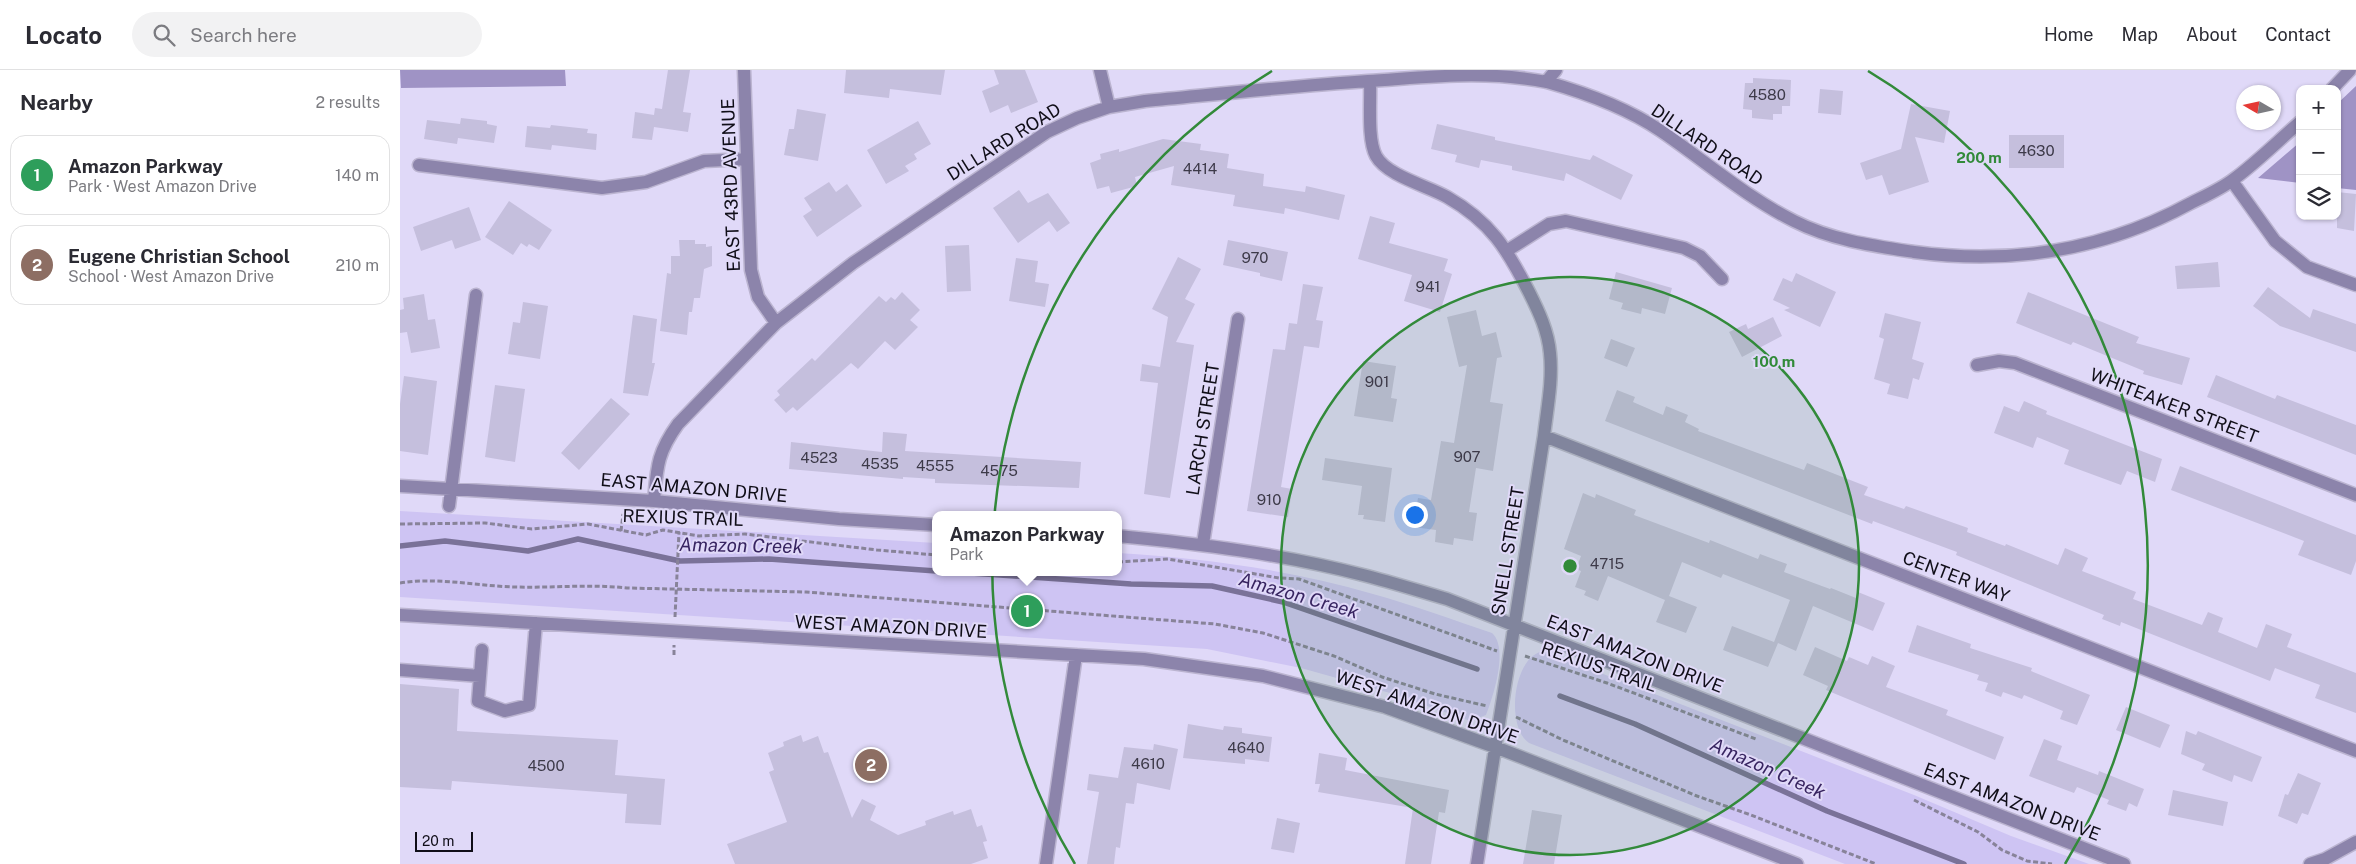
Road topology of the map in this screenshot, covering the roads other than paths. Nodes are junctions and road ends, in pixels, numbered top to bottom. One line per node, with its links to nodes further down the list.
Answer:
1 (744, 70): 10 (street, EAST 43RD AVENUE)
2 (1100, 70): 8 (street)
3 (1556, 70): 6 (street)
4 (2350, 70): 7 (street)
5 (1370, 81): 6 (street, DILLARD ROAD); 8 (street, DILLARD ROAD); 13 (street, SNELL STREET)
6 (1546, 82): 12 (street, DILLARD ROAD)
7 (2336, 85)
8 (1109, 107): 18 (street, DILLARD ROAD)
9 (2296, 125): 12 (street, DILLARD ROAD)
10 (747, 159): 11 (street); 18 (street, EAST 43RD AVENUE)
11 (419, 165)
12 (2232, 181): 15 (street)
13 (1508, 250): 14 (street); 20 (street, SNELL STREET)
14 (1722, 279)
15 (2356, 285)
16 (476, 295): 22 (street)
17 (1238, 319): 28 (street, LARCH STREET)
18 (776, 323): 24 (street, DILLARD ROAD)
19 (1977, 365): 23 (street, WHITEAKER STREET)
20 (1544, 436): 31 (street, SNELL STREET); 37 (street, CENTER WAY)
21 (400, 486): 22 (street, EAST AMAZON DRIVE)
22 (450, 489): 24 (street, EAST AMAZON DRIVE); 25 (street)
23 (2356, 496)
24 (654, 501): 26 (street, EAST AMAZON DRIVE)
25 (449, 506)
26 (932, 525)
27 (1122, 536): 28 (street, EAST AMAZON DRIVE)
28 (1203, 544): 31 (street, EAST AMAZON DRIVE)
29 (400, 615): 30 (street, WEST AMAZON DRIVE)
30 (536, 623): 33 (street, WEST AMAZON DRIVE); 35 (street)
31 (1514, 626): 36 (street, SNELL STREET); 42 (street, EAST AMAZON DRIVE)
32 (482, 650): 35 (street)
33 (1076, 655): 36 (street, WEST AMAZON DRIVE); 39 (street)
34 (400, 670): 35 (street)
35 (480, 676)
36 (1494, 747): 40 (street, SNELL STREET); 41 (street, WEST AMAZON DRIVE)
37 (2356, 751)
38 (2356, 842): 43 (street)
39 (1046, 864)
40 (1477, 864)
41 (1796, 864)
42 (2124, 864)
43 (2310, 864)

